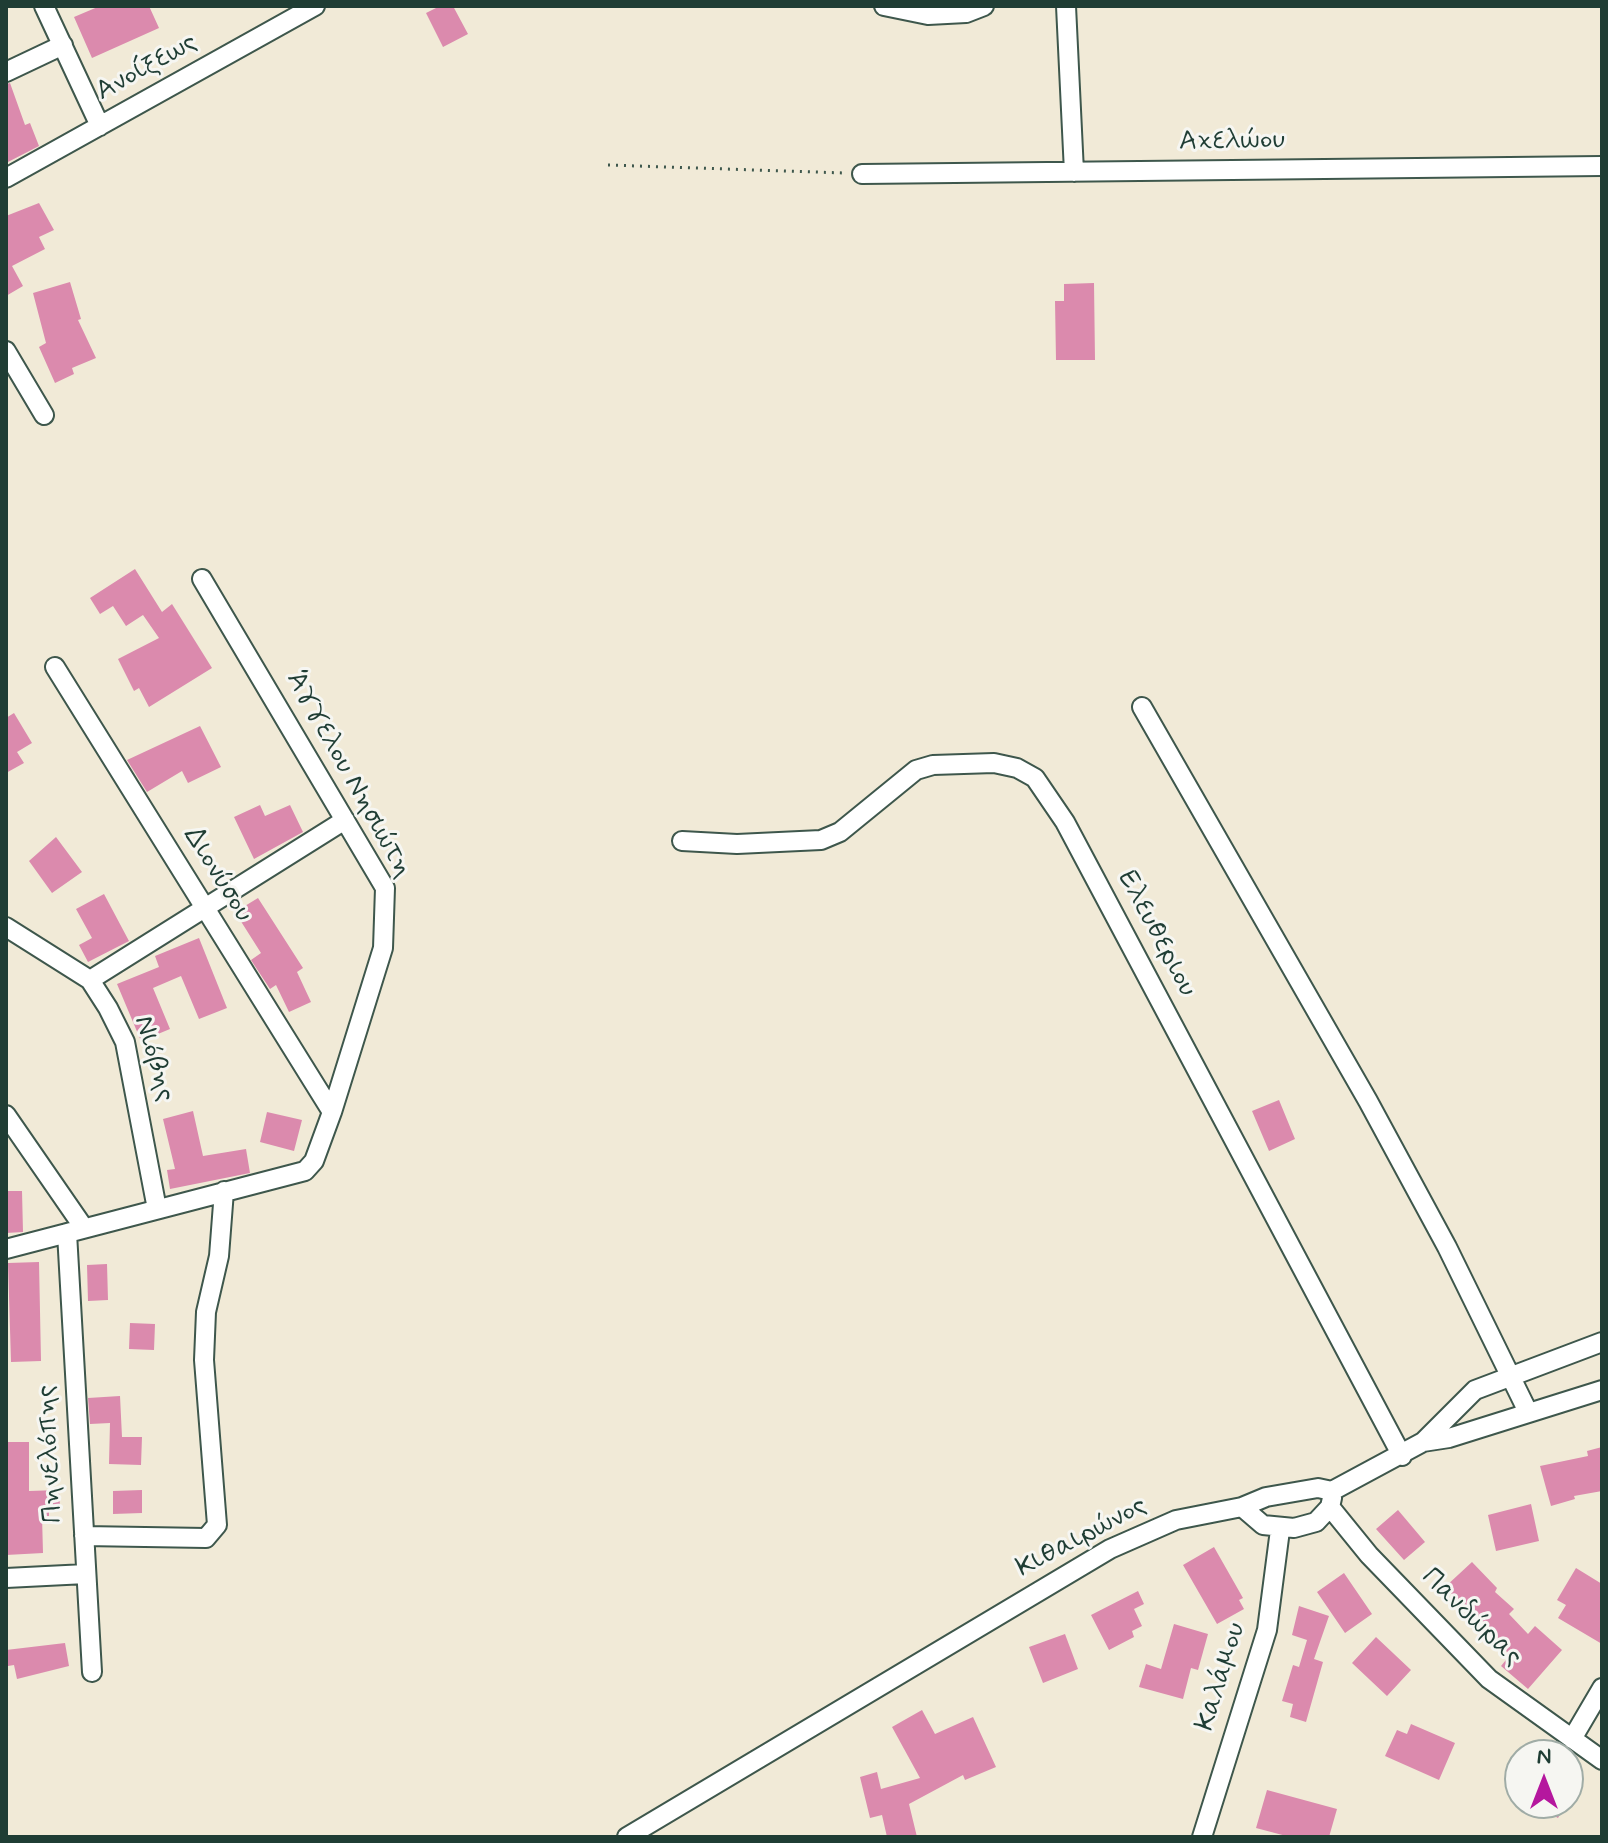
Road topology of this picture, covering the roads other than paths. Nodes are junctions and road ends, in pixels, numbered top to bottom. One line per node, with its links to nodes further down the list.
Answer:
1 (44, 6): 6 (street)
2 (315, 6): 8 (street, Ανοίξεως)
3 (884, 6): 4 (street)
4 (984, 6)
5 (1066, 6): 10 (street)
6 (63, 45): 7 (street); 8 (street)
7 (6, 72)
8 (100, 126): 12 (street, Ανοίξεως)
9 (1602, 166): 10 (street, Αχελώου)
10 (1074, 172): 11 (street, Αχελώου)
11 (862, 174)
12 (6, 178)
13 (6, 351): 14 (street)
14 (44, 415)
15 (202, 579): 18 (street, Άγγελου Νησιώτη)
16 (55, 667): 20 (street, Διονύσου)
17 (1142, 707): 30 (street)
18 (345, 820): 20 (street); 23 (street, Άγγελου Νησιώτη)
19 (682, 841): 34 (street, Ελευθεριου)
20 (204, 909): 22 (street); 23 (street, Διονύσου)
21 (6, 927): 22 (street, Νιόβης)
22 (90, 980): 26 (street, Νιόβης)
23 (332, 1112): 25 (street, Άγγελου Νησιώτη)
24 (6, 1115): 27 (street)
25 (224, 1191): 26 (street, Άγγελου Νησιώτη); 38 (street)
26 (157, 1209): 27 (street, Άγγελου Νησιώτη)
27 (76, 1230): 28 (street, Άγγελου Νησιώτη); 38 (street, Πηνελόπης)
28 (6, 1249)
29 (1602, 1342): 30 (street)
30 (1509, 1376): 32 (street); 33 (street)
31 (1602, 1390): 32 (street, Κιθαιρώνος)
32 (1528, 1412): 33 (street, Κιθαιρώνος)
33 (1423, 1442): 34 (street, Κιθαιρώνος)
34 (1402, 1456): 35 (street, Κιθαιρώνος)
35 (1331, 1499): 36 (street, Κιθαιρώνος); 37 (street); 43 (street, Πανδώρας)
36 (1242, 1507): 37 (street); 46 (street, Κιθαιρώνος)
37 (1280, 1530): 47 (street, Καλάμου)
38 (84, 1536): 39 (street, Πηνελόπης)
39 (86, 1574): 40 (street); 41 (street, Πηνελόπης)
40 (6, 1578)
41 (92, 1672)
42 (1602, 1688): 43 (street)
43 (1572, 1739)
44 (1584, 1747): 45 (street, Πανδώρας)
45 (1602, 1760)
46 (627, 1837)
47 (1202, 1837)

